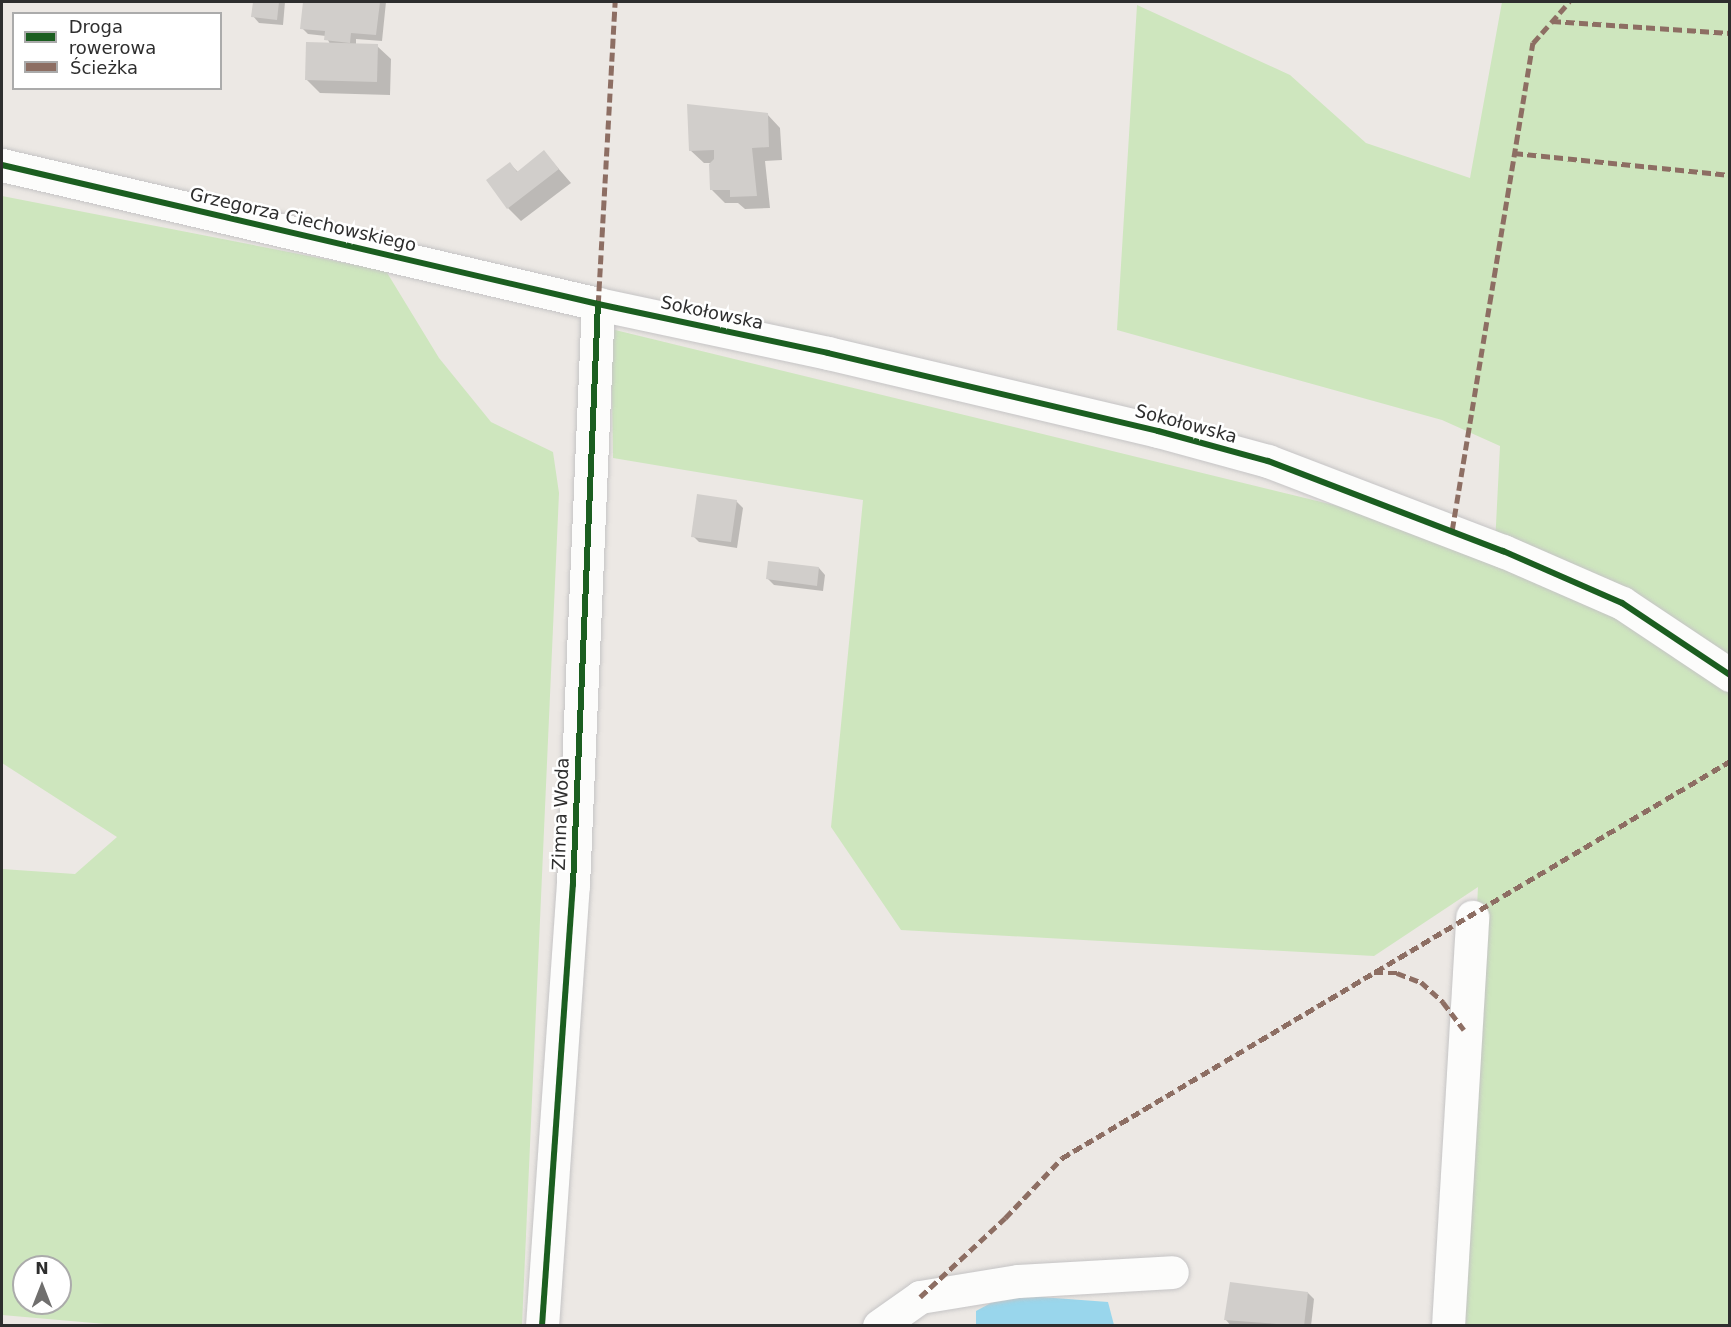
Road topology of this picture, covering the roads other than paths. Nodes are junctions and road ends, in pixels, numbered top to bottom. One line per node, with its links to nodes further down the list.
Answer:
1 (2, 165): 2 (street, Grzegorza Ciechowskiego)
2 (598, 304): 3 (street, Sokołowska); 6 (street, Zimna Woda)
3 (1730, 675)
4 (1472, 917): 8 (street)
5 (1172, 1272): 7 (street)
6 (542, 1326)
7 (879, 1326)
8 (1448, 1326)

